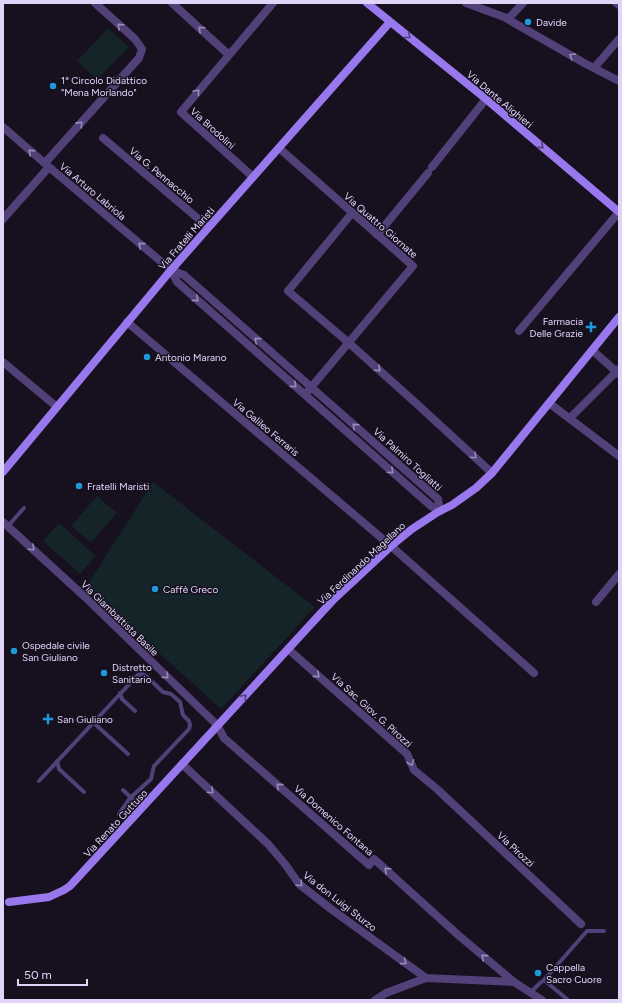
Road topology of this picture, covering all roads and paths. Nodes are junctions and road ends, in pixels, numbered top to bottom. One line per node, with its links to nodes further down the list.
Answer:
1 (95, 3): 19 (street, one-way to 1)
2 (172, 3): 12 (street, one-way to 2)
3 (273, 3): 12 (street)
4 (367, 3): 10 (street, Via Dante Alighieri)
5 (466, 3): 9 (street)
6 (523, 3): 9 (street)
7 (616, 3): 8 (street)
8 (619, 5)
9 (508, 19): 13 (street, one-way to 9)
10 (390, 22): 15 (street, Via Dante Alighieri, one-way to 15); 18 (street, Via Fratelli Maristi)
11 (619, 39): 13 (street)
12 (229, 55): 20 (street, Via Brodolini, one-way to 12)
13 (594, 68): 14 (street)
14 (619, 81)
15 (486, 99): 21 (street, Via Dante Alighieri, one-way to 21); 25 (street)
16 (3, 127): 19 (street, Via Arturo Labriola, one-way to 16)
17 (103, 138): 24 (street, Via G. Pennacchio)
18 (279, 148): 20 (street, Via Fratelli Maristi); 22 (street, Via Quattro Giornate)
19 (47, 165): 23 (street); 26 (street, Via Arturo Labriola, one-way to 19)
20 (253, 177): 24 (street, Via Fratelli Maristi)
21 (618, 210): 29 (street)
22 (352, 213): 25 (street, Via Quattro Giornate); 30 (street)
23 (3, 219)
24 (208, 227): 26 (street, Via Fratelli Maristi)
25 (377, 235): 30 (street, Via Quattro Giornate)
26 (171, 270): 28 (street, Via Fratelli Maristi); 34 (street, Via Palmiro Togliatti, one-way to 26); 35 (street, Via Palmiro Togliatti, one-way to 35)
27 (619, 317): 31 (street, Via Ferdinando Magellano)
28 (127, 322): 37 (street, Via Fratelli Maristi); 45 (street, Via Galileo Ferraris)
29 (519, 331)
30 (349, 343): 34 (street, Via Quattro Giornate); 41 (street, one-way to 41)
31 (592, 350): 33 (street); 36 (street, Via Ferdinando Magellano)
32 (3, 362): 37 (street)
33 (618, 371): 38 (street)
34 (311, 387): 35 (street, Via Quattro Giornate); 43 (street, Via Palmiro Togliatti, one-way to 34)
35 (305, 395): 43 (street, Via Palmiro Togliatti, one-way to 43)
36 (549, 403): 38 (street); 41 (street, Via Ferdinando Magellano)
37 (57, 407): 40 (street, Via Fratelli Maristi)
38 (570, 418): 39 (street)
39 (619, 456)
40 (3, 472)
41 (492, 473): 43 (street, Via Ferdinando Magellano)
42 (24, 508): 44 (lane)
43 (440, 511): 45 (street, Via Ferdinando Magellano)
44 (5, 526): 50 (street, Via Giambattista Basile, one-way to 50)
45 (391, 546): 48 (street, Via Ferdinando Magellano); 49 (street, Via Galileo Ferraris)
46 (619, 574): 47 (street)
47 (596, 602)
48 (288, 649): 55 (street, Via Ferdinando Magellano, one-way to 48); 60 (street, Via Sac. Giov. G. Pirozzi, one-way to 60)
49 (534, 673)
50 (180, 690): 52 (lane); 55 (street, Via Giambattista Basile)
51 (120, 693): 52 (lane); 53 (lane); 54 (lane)
52 (174, 697): 63 (lane)
53 (135, 711)
54 (96, 720): 56 (lane); 57 (lane)
55 (217, 725): 58 (street, Via Renato Guttuso); 71 (street, Via Domenico Fontana, one-way to 55)
56 (128, 754)
57 (57, 761): 59 (lane); 62 (lane)
58 (182, 764): 64 (street, Via Renato Guttuso); 69 (street, Via don Luigi Sturzo, one-way to 69)
59 (39, 781)
60 (437, 789): 67 (street, Via Pirozzi)
61 (123, 790): 63 (lane)
62 (84, 792)
63 (130, 798): 64 (lane); 65 (lane)
64 (142, 808): 66 (street, Via Renato Guttuso)
65 (119, 814)
66 (6, 903)
67 (581, 924)
68 (604, 931): 70 (lane)
69 (426, 978): 71 (street); 73 (street)
70 (544, 980): 72 (lane); 75 (lane)
71 (514, 982): 72 (street)
72 (531, 992): 74 (street)
73 (375, 1000)
74 (542, 1000)
75 (568, 1000)

